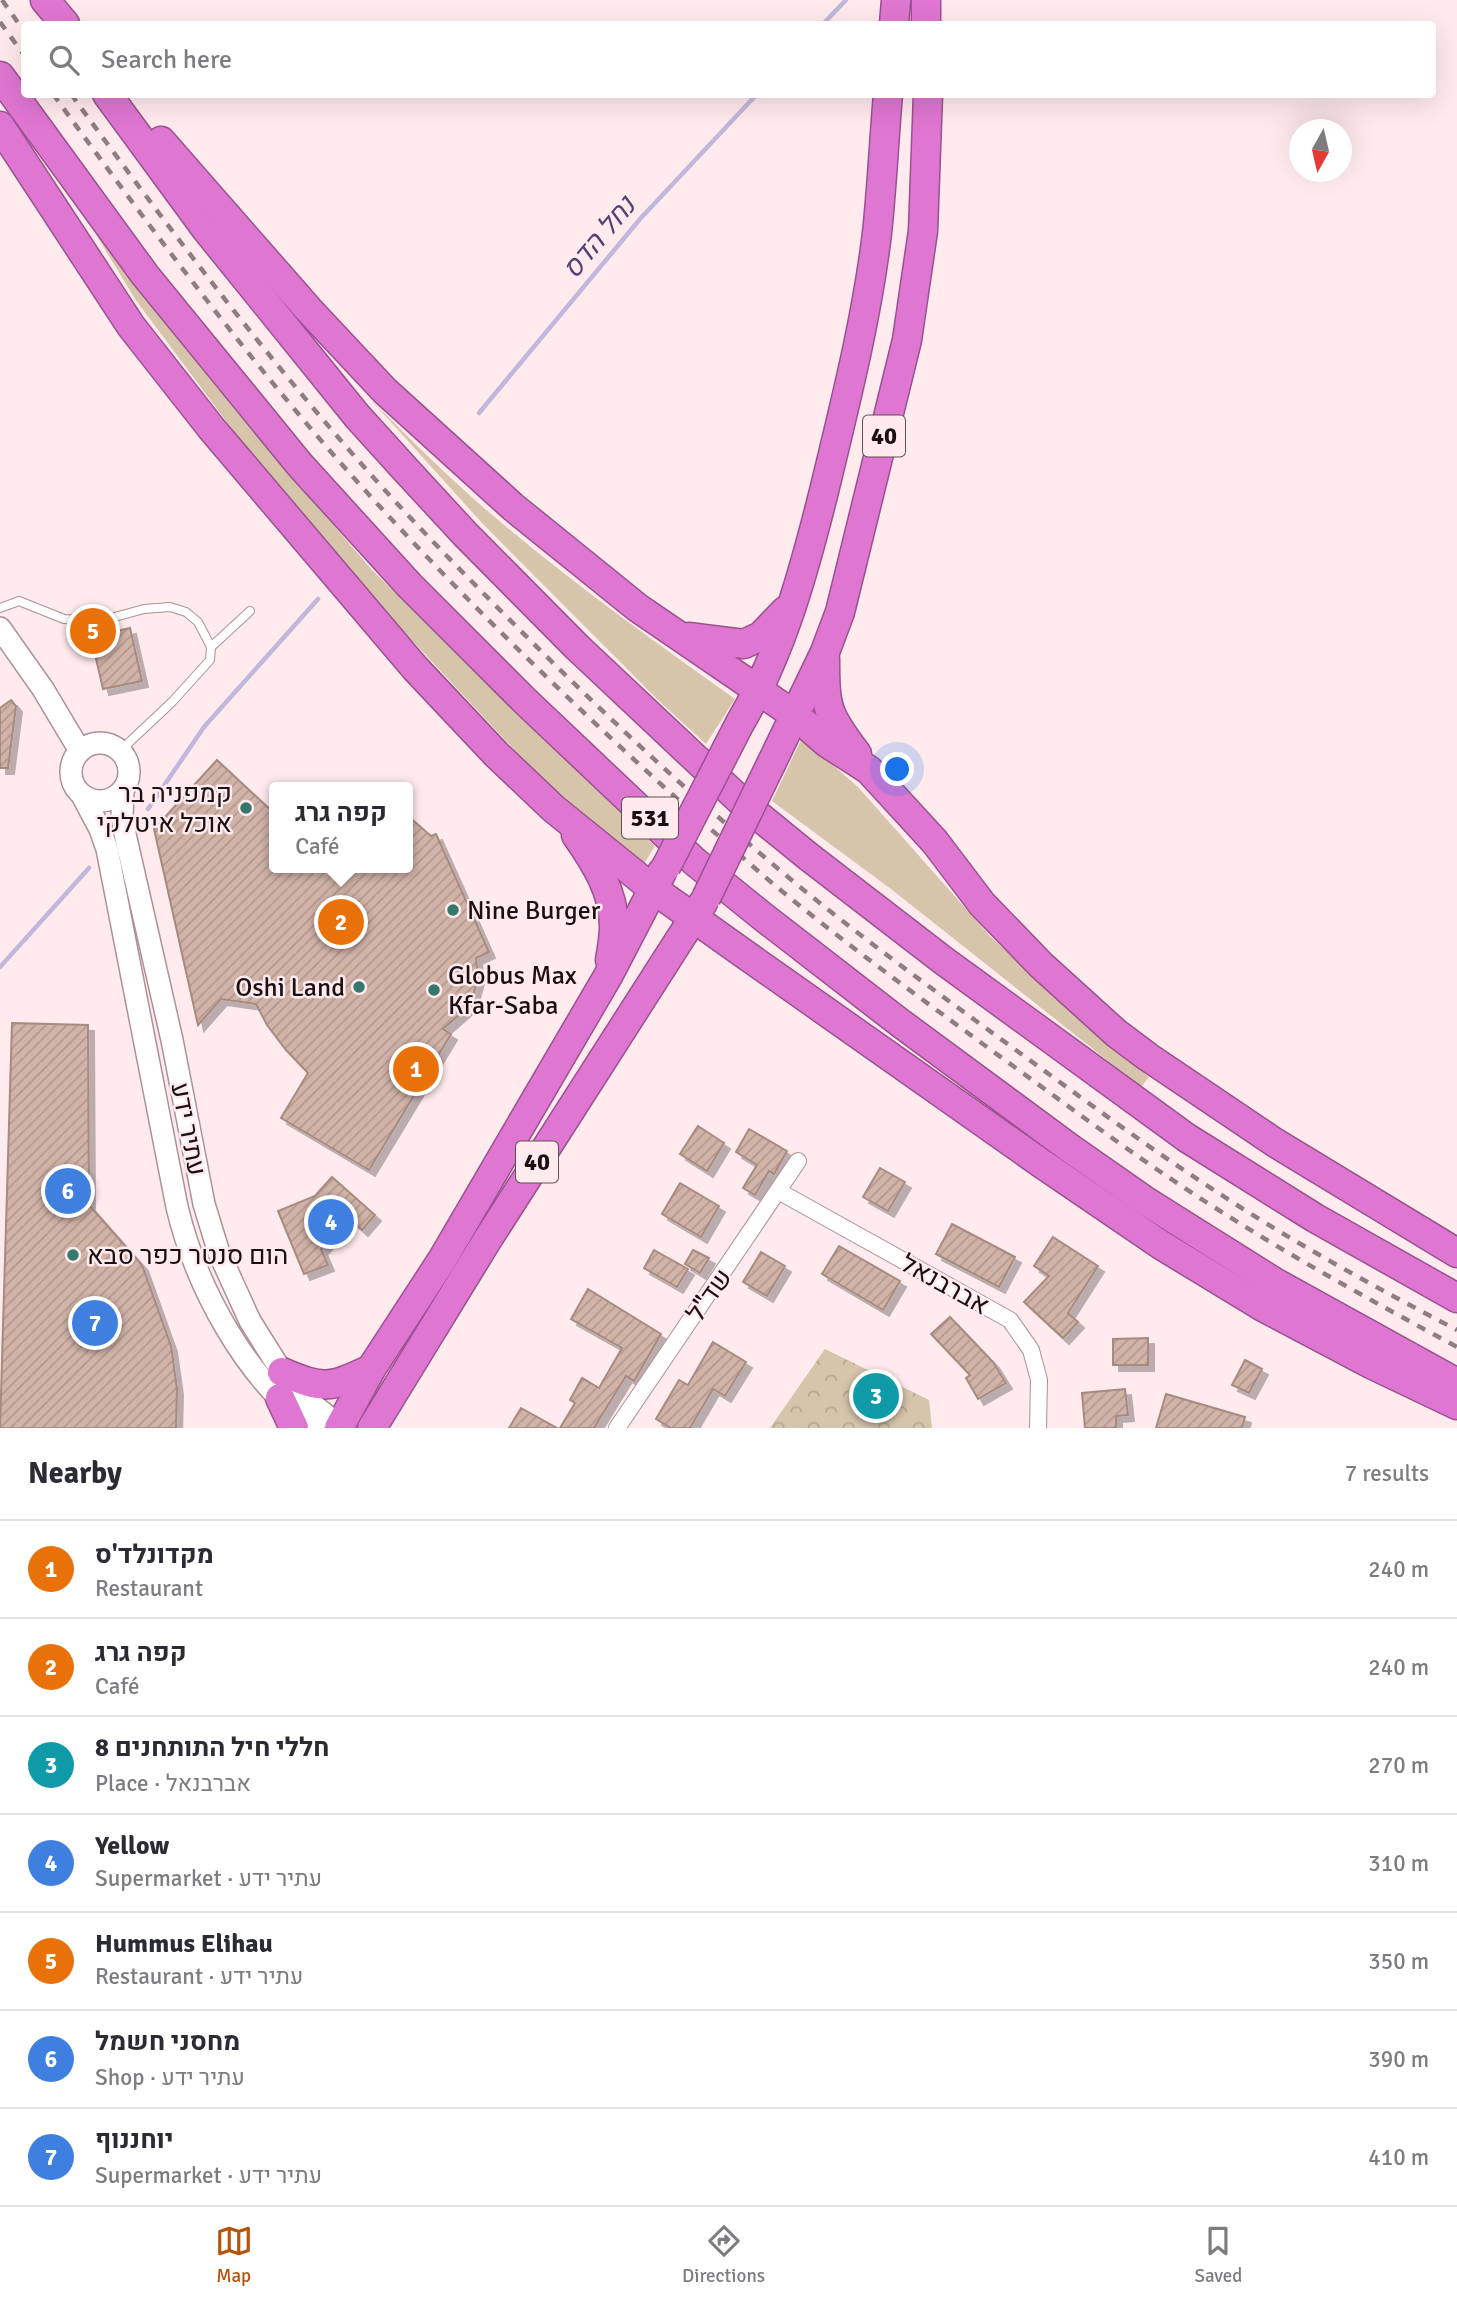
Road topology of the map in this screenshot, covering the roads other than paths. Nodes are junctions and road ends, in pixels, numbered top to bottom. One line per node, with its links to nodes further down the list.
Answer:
1 (38, 0): 5 (highway)
2 (45, 0): 6 (highway)
3 (896, 0): 7 (highway)
4 (926, 0): 8 (highway)
5 (54, 21)
6 (62, 21)
7 (894, 21)
8 (926, 21)
9 (0, 76): 40 (highway, 531)
10 (110, 98): 38 (highway)
11 (126, 98): 19 (highway)
12 (888, 98): 15 (highway, 40)
13 (928, 98): 21 (highway, 40)
14 (0, 126): 29 (highway)
15 (791, 604): 19 (highway); 22 (highway, 40)
16 (0, 608): 20 (lane)
17 (250, 611): 20 (lane)
18 (0, 628): 24 (street)
19 (679, 636): 22 (highway)
20 (211, 647): 25 (lane)
21 (825, 652): 23 (highway, 40); 26 (highway)
22 (760, 690): 23 (highway); 30 (highway, 40, bridge)
23 (796, 716): 26 (highway); 31 (highway, 40, bridge)
24 (80, 751): 25 (street); 28 (street)
25 (120, 751): 27 (street)
26 (869, 770): 37 (highway)
27 (123, 791): 28 (street); 41 (street, עתיר ידע)
28 (83, 797): 41 (street, עתיר ידע)
29 (554, 809): 30 (highway); 33 (highway)
30 (659, 878): 31 (highway); 33 (highway, 40)
31 (700, 908): 32 (highway); 34 (highway, 40)
32 (743, 953): 34 (highway); 42 (highway)
33 (608, 976): 39 (highway, 40)
34 (608, 1050): 45 (highway, 40)
35 (799, 1161): 36 (street, שד"ל)
36 (780, 1192): 46 (street, שד"ל); 47 (street, אברבנאל)
37 (1457, 1253)
38 (1457, 1298)
39 (371, 1369): 41 (highway); 43 (highway, 40)
40 (1457, 1383)
41 (281, 1385): 43 (street, עתיר ידע); 44 (highway)
42 (1457, 1405)
43 (334, 1427)
44 (294, 1428)
45 (372, 1428)
46 (617, 1428)
47 (1038, 1428)

